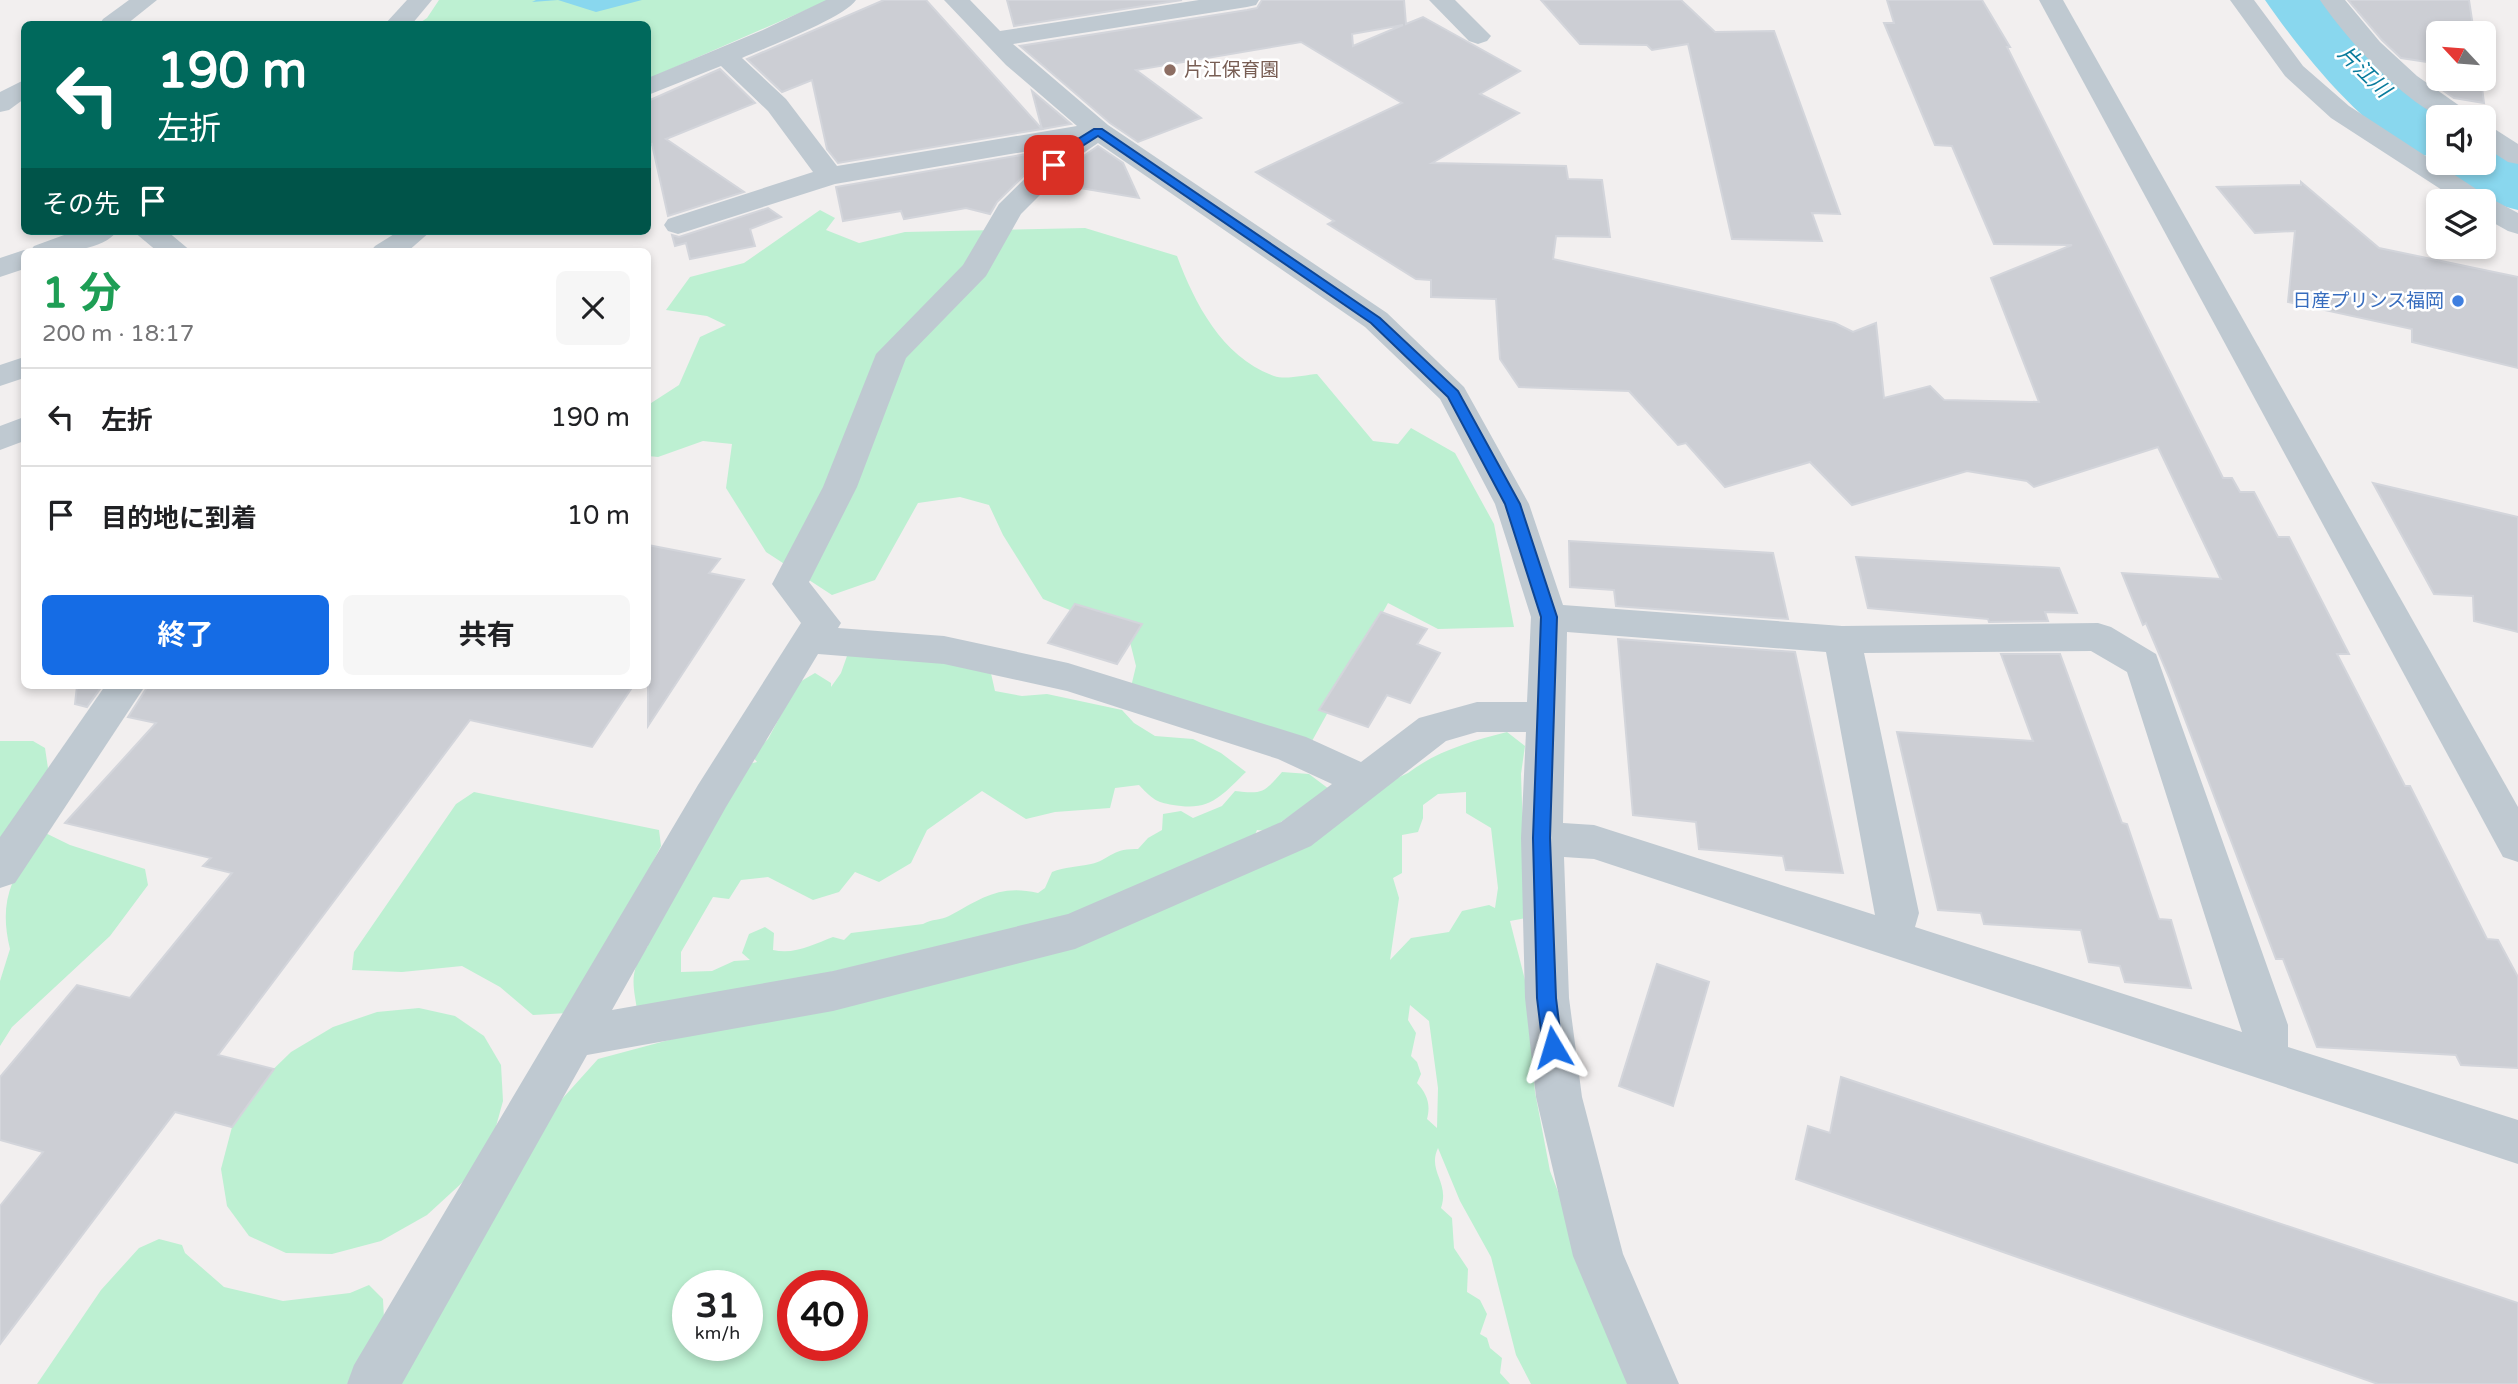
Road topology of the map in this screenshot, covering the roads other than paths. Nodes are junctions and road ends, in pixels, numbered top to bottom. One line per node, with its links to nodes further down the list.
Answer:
1 (145, 0): 11 (street)
2 (420, 0): 12 (street)
3 (844, 0): 15 (street)
4 (956, 0): 14 (street)
5 (1247, 0): 10 (street)
6 (1441, 0): 13 (street)
7 (2051, 0): 45 (street)
8 (2242, 0): 22 (street)
9 (2332, 0): 17 (street)
10 (1170, 6): 14 (street)
11 (116, 21)
12 (401, 21)
13 (1478, 36)
14 (995, 39): 18 (street)
15 (725, 56): 16 (street); 21 (street)
16 (651, 86)
17 (2441, 105)
18 (1098, 131): 21 (street); 38 (street); 39 (street)
19 (2496, 142): 20 (street)
20 (2518, 156)
21 (830, 176): 24 (street)
22 (2459, 189)
23 (2496, 212): 25 (street)
24 (678, 225)
25 (2518, 225)
26 (91, 235): 29 (street)
27 (154, 235): 30 (street)
28 (412, 235): 31 (street)
29 (55, 248)
30 (171, 248)
31 (393, 248)
32 (21, 260): 33 (street)
33 (0, 268)
34 (21, 368): 35 (street)
35 (0, 376)
36 (21, 429): 37 (street)
37 (0, 439)
38 (1549, 617): 40 (street); 42 (street)
39 (808, 639): 43 (street); 48 (street)
40 (1842, 640): 47 (street); 49 (street)
41 (124, 689): 46 (street)
42 (1545, 717): 43 (street); 44 (street)
43 (1363, 782): 48 (street)
44 (1542, 838): 47 (street); 52 (street)
45 (2518, 845)
46 (0, 871)
47 (1891, 938): 49 (street)
48 (574, 1037): 51 (street)
49 (2266, 1060): 50 (street)
50 (2518, 1142)
51 (373, 1384)
52 (1653, 1384)

